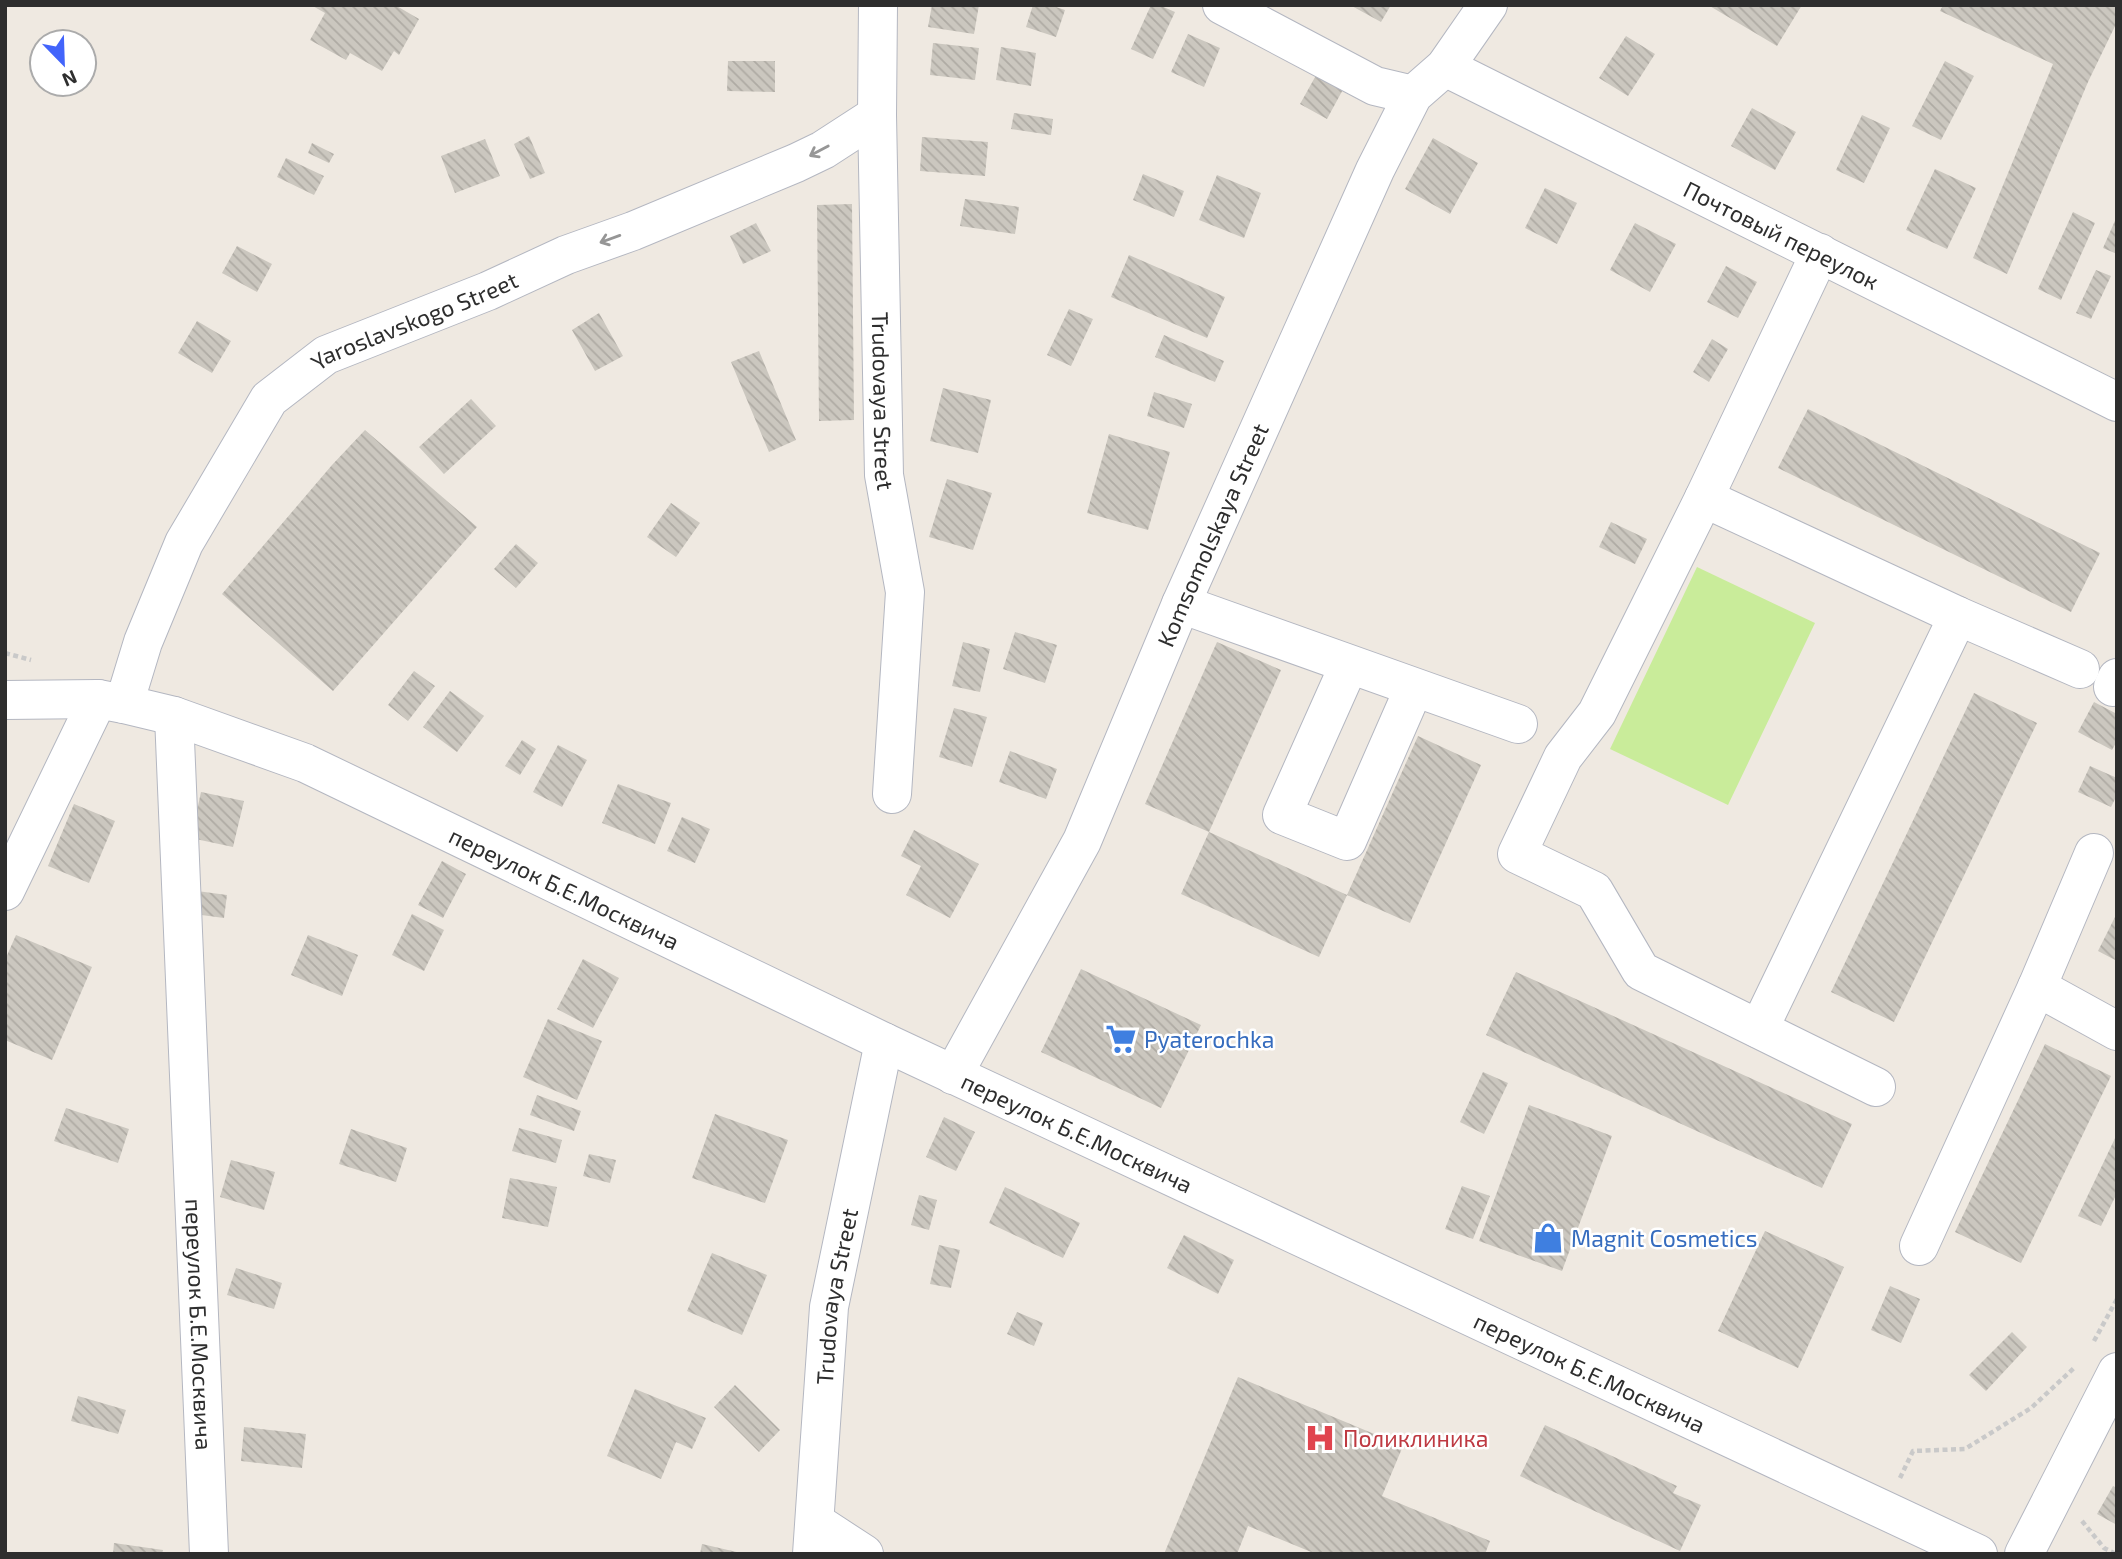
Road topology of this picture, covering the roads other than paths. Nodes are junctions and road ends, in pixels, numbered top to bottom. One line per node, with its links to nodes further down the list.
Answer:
1 (878, 5): 6 (street, Trudovaya Street)
2 (1222, 5): 5 (street)
3 (1488, 5): 4 (street, Komsomolskaya Street)
4 (1445, 67): 5 (street, Komsomolskaya Street); 7 (street, Почтовый переулок)
5 (1413, 96): 10 (street, Komsomolskaya Street)
6 (877, 116): 16 (street, Yaroslavskogo Street, one-way to 16); 19 (street, Trudovaya Street)
7 (1820, 253): 8 (street, Почтовый переулок); 9 (street)
8 (2117, 402)
9 (1704, 498): 11 (street); 23 (street)
10 (1181, 604): 12 (street); 26 (street, Komsomolskaya Street)
11 (1958, 616): 13 (street); 23 (street)
12 (1349, 665): 14 (street); 14 (street)
13 (2103, 678)
14 (1414, 688): 18 (street)
15 (5, 700): 16 (street, переулок Б.Е.Москвича)
16 (111, 701): 17 (street, переулок Б.Е.Москвича); 21 (street, Yaroslavskogo Street)
17 (174, 716): 25 (street, переулок Б.Е.Москвича); 31 (street, переулок Б.Е.Москвича)
18 (1518, 724)
19 (892, 794)
20 (2094, 853): 22 (street)
21 (5, 891)
22 (2037, 987): 24 (street); 28 (street)
23 (1759, 1029): 27 (street)
24 (2117, 1031)
25 (884, 1042): 26 (street, переулок Б.Е.Москвича); 30 (street, Trudovaya Street)
26 (953, 1075): 33 (street, переулок Б.Е.Москвича)
27 (1876, 1087)
28 (1919, 1246)
29 (2104, 1360): 34 (street)
30 (813, 1538): 32 (street)
31 (209, 1554)
32 (864, 1554)
33 (1978, 1554)
34 (2024, 1554)

